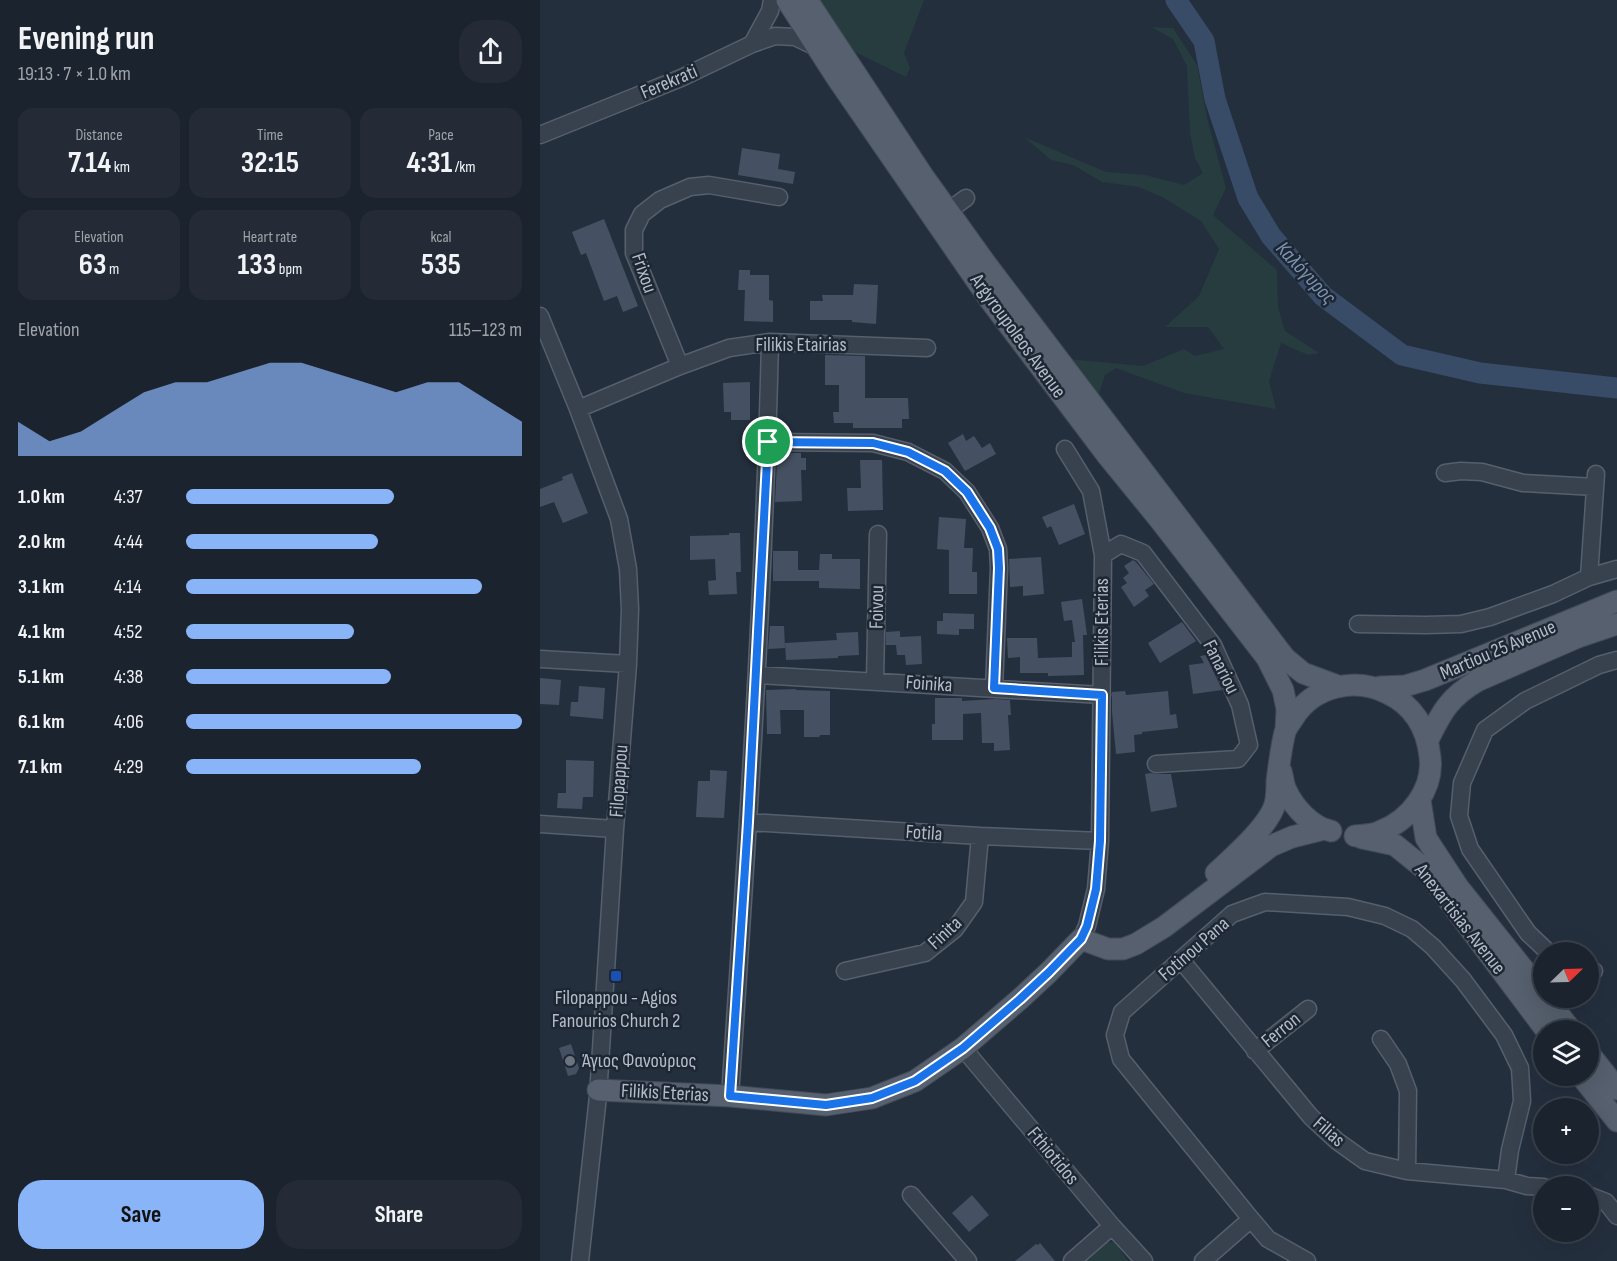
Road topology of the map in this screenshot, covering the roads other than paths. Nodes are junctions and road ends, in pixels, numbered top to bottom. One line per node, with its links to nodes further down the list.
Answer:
1 (772, 0): 4 (street)
2 (787, 0): 5 (main road, Argyroupoleos Avenue)
3 (807, 0): 9 (main road, Argyroupoleos Avenue)
4 (752, 44): 5 (street, Ferekrati); 6 (street, Ferekrati)
5 (818, 48): 25 (main road, Argyroupoleos Avenue)
6 (540, 135)
7 (779, 197): 13 (street, Frixou)
8 (966, 198): 9 (street)
9 (948, 211): 25 (main road, Argyroupoleos Avenue)
10 (540, 316): 14 (street, Filopappou)
11 (770, 342): 12 (street, Filikis Etairias); 13 (street, Filikis Etairias); 15 (street)
12 (927, 348)
13 (680, 366): 14 (street, Filikis Etairias)
14 (578, 409): 28 (street, Filopappou)
15 (768, 442): 29 (street); 33 (street)
16 (1065, 449): 19 (street)
17 (1444, 473): 21 (street)
18 (878, 534): 30 (street, Foivou)
19 (1103, 555): 34 (street, Filikis Eterias); 38 (street, Fanariou)
20 (1617, 569): 21 (street)
21 (1589, 577): 23 (street)
22 (1617, 601): 32 (main road, Martiou 25 Avenue)
23 (1358, 624)
24 (1617, 624): 36 (main road, Martiou 25 Avenue)
25 (1272, 654): 31 (main road); 35 (main road)
26 (540, 659): 28 (street)
27 (1617, 660): 49 (street)
28 (628, 664): 42 (street, Filopappou)
29 (757, 675): 30 (street, Foinika); 40 (street)
30 (875, 681): 33 (street, Foinika)
31 (1338, 686): 32 (main road); 35 (main road)
32 (1376, 687): 36 (main road)
33 (994, 688): 34 (street, Foinika)
34 (1102, 695): 46 (street, Filikis Eterias)
35 (1286, 729): 37 (main road)
36 (1428, 740): 39 (main road)
37 (1280, 762): 43 (main road); 47 (main road)
38 (1156, 765)
39 (1420, 800): 45 (main road); 52 (main road, Anexartisias Avenue)
40 (748, 822): 44 (street, Fotila); 64 (street)
41 (540, 824): 42 (street)
42 (615, 829): 63 (street, Filopappou)
43 (1324, 829): 45 (main road); 47 (main road)
44 (980, 836): 46 (street, Fotila); 51 (street, Finita)
45 (1355, 836): 55 (main road, Anexartisias Avenue)
46 (1100, 841): 48 (street, Filikis Eterias)
47 (1164, 927): 48 (main road)
48 (1081, 939): 58 (main road, Filikis Eterias)
49 (1537, 942)
50 (1181, 960): 59 (street, Filias); 67 (street, Fotinou Pana); 72 (street, Fotinou Pana)
51 (845, 971)
52 (1533, 981)
53 (1308, 1008): 59 (street, Ferron)
54 (1555, 1008): 56 (main road, Anexartisias Avenue)
55 (1538, 1020)
56 (1564, 1020)
57 (1380, 1039): 66 (street)
58 (963, 1048): 64 (main road, Filikis Eterias); 73 (street, Fthiotidos)
59 (1255, 1051): 66 (street, Filias)
60 (1599, 1066): 62 (main road)
61 (1589, 1086): 65 (main road)
62 (1617, 1089)
63 (598, 1090): 64 (main road, Filikis Eterias); 74 (street, Filopappou)
64 (730, 1096)
65 (1617, 1121)
66 (1407, 1171): 67 (street, Filias)
67 (1506, 1180): 68 (street, Filias)
68 (1533, 1186)
69 (911, 1195): 75 (street)
70 (1599, 1199): 71 (street)
71 (1617, 1216)
72 (1251, 1220): 78 (street); 79 (street, Fotinou Pana)
73 (1112, 1226): 76 (street); 77 (street, Fthiotidos)
74 (580, 1261)
75 (968, 1261)
76 (1072, 1261)
77 (1144, 1261)
78 (1203, 1261)
79 (1307, 1261)

